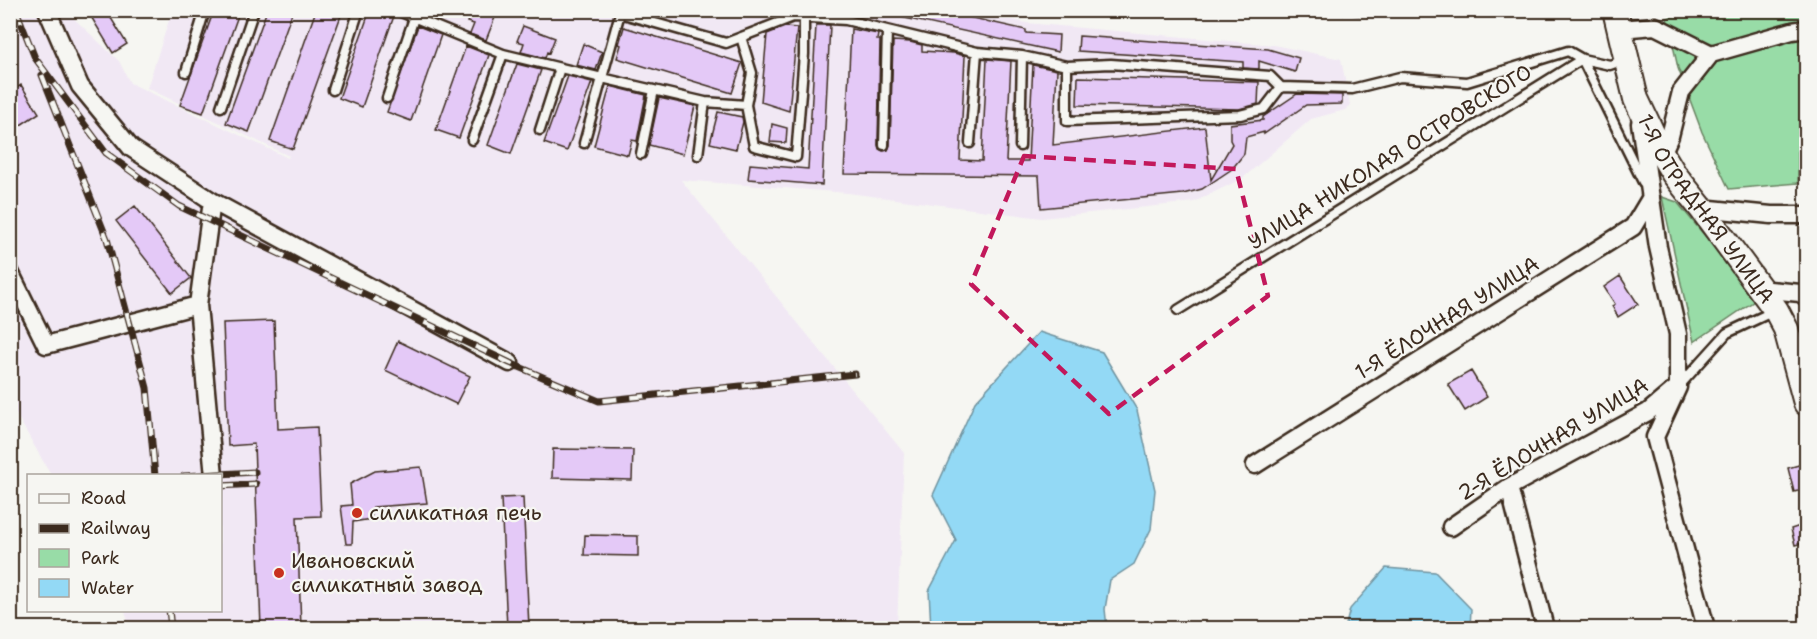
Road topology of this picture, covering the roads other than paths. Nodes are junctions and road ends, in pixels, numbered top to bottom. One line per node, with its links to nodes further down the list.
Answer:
1 (47, 10): 40 (street)
2 (205, 10): 20 (lane)
3 (254, 10): 29 (lane)
4 (359, 10): 23 (lane)
5 (396, 10): 6 (lane)
6 (414, 18): 13 (lane); 25 (lane)
7 (804, 18): 10 (lane); 11 (lane); 28 (lane)
8 (1617, 18): 14 (street); 17 (main road, 1-Я ОТРАДНАЯ УЛИЦА)
9 (1806, 29): 14 (street)
10 (887, 30): 12 (lane); 34 (lane)
11 (741, 37): 21 (lane); 28 (lane)
12 (977, 52): 15 (lane); 33 (lane)
13 (503, 54): 19 (lane); 31 (lane)
14 (1711, 54): 37 (street)
15 (1022, 56): 18 (lane); 35 (lane)
16 (1582, 59): 17 (lane); 22 (lane); 39 (lane); 47 (lane, УЛИЦА НИКОЛАЯ ОСТРОВСКОГО)
17 (1627, 59): 26 (main road, 1-Я ОТРАДНАЯ УЛИЦА)
18 (1067, 66): 22 (lane); 22 (lane)
19 (560, 68): 21 (lane); 30 (lane)
20 (186, 72)
21 (602, 78): 24 (lane); 32 (lane)
22 (1281, 87)
23 (333, 90)
24 (654, 90): 27 (lane); 36 (lane)
25 (387, 98)
26 (1636, 99): 37 (main road, 1-Я ОТРАДНАЯ УЛИЦА); 39 (street)
27 (705, 102): 28 (lane); 38 (lane)
28 (746, 105)
29 (221, 107)
30 (540, 130)
31 (472, 140)
32 (584, 143)
33 (970, 143)
34 (884, 145)
35 (1020, 146)
36 (641, 154)
37 (1662, 154): 41 (main road, 1-Я ОТРАДНАЯ УЛИЦА)
38 (698, 155)
39 (1651, 197): 50 (street); 52 (street, 1-Я ЁЛОЧНАЯ УЛИЦА)
40 (212, 201): 46 (street); 49 (street)
41 (1701, 208): 42 (street); 44 (main road, 1-Я ОТРАДНАЯ УЛИЦА)
42 (1806, 215)
43 (10, 272): 46 (street)
44 (1760, 289): 45 (street); 48 (main road, 1-Я ОТРАДНАЯ УЛИЦА)
45 (1806, 297)
46 (198, 305): 53 (street)
47 (1178, 310)
48 (1776, 310): 50 (lane); 51 (main road, 1-Я ОТРАДНАЯ УЛИЦА)
49 (510, 363)
50 (1678, 387): 54 (street, 2-Я ЁЛОЧНАЯ УЛИЦА); 57 (street)
51 (1806, 403)
52 (1255, 465)
53 (214, 474)
54 (1509, 487): 55 (street, 2-Я ЁЛОЧНАЯ УЛИЦА); 56 (street)
55 (1450, 527)
56 (1545, 628)
57 (1706, 628)

